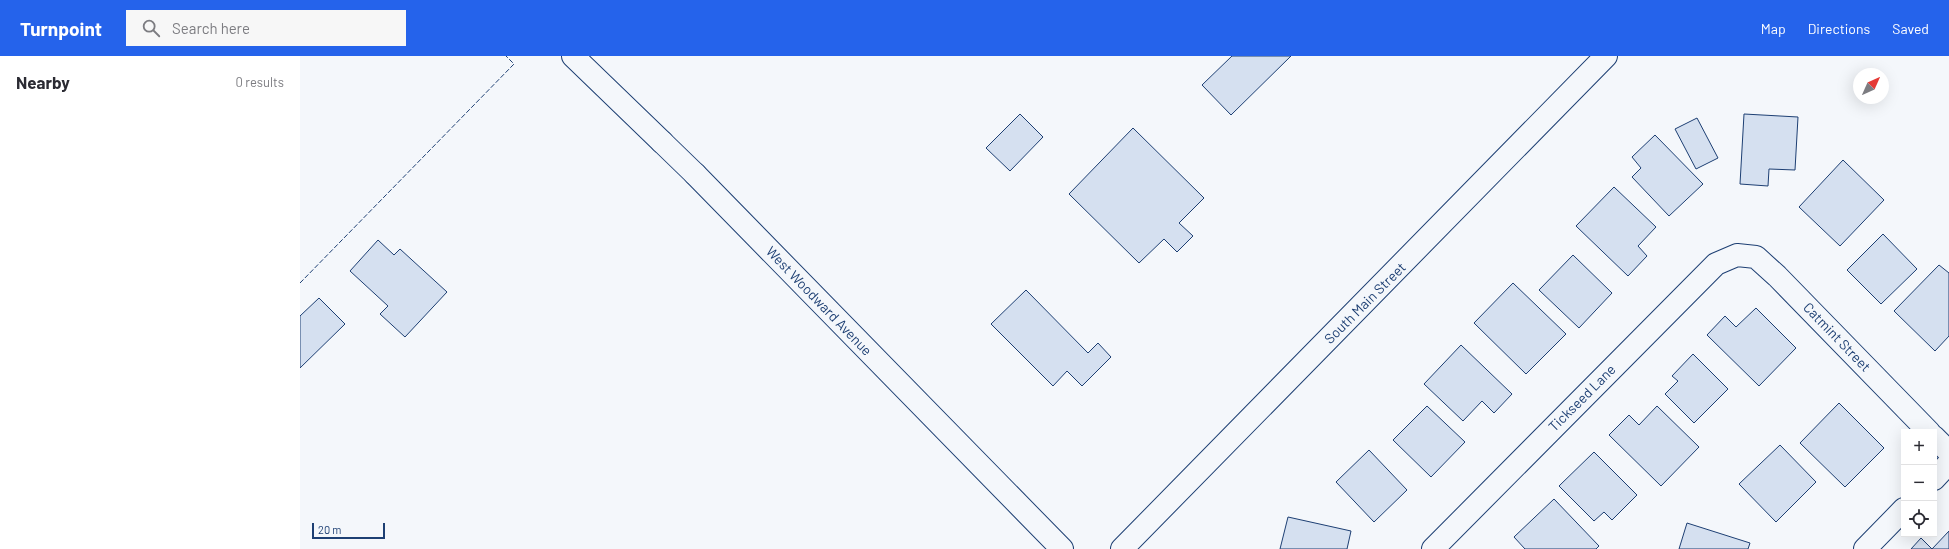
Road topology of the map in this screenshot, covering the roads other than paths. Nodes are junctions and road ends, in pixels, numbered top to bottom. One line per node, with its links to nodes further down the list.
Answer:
1 (573, 56): 10 (street, West Woodward Avenue)
2 (1606, 56): 11 (street, South Main Street)
3 (1737, 255): 4 (street, Catmint Street); 12 (street, Tickseed Lane)
4 (1926, 429)
5 (1937, 440): 6 (street)
6 (1949, 452)
7 (1949, 464): 8 (street)
8 (1937, 476)
9 (1901, 512): 13 (street)
10 (1062, 549)
11 (1122, 549)
12 (1433, 549)
13 (1865, 549)

